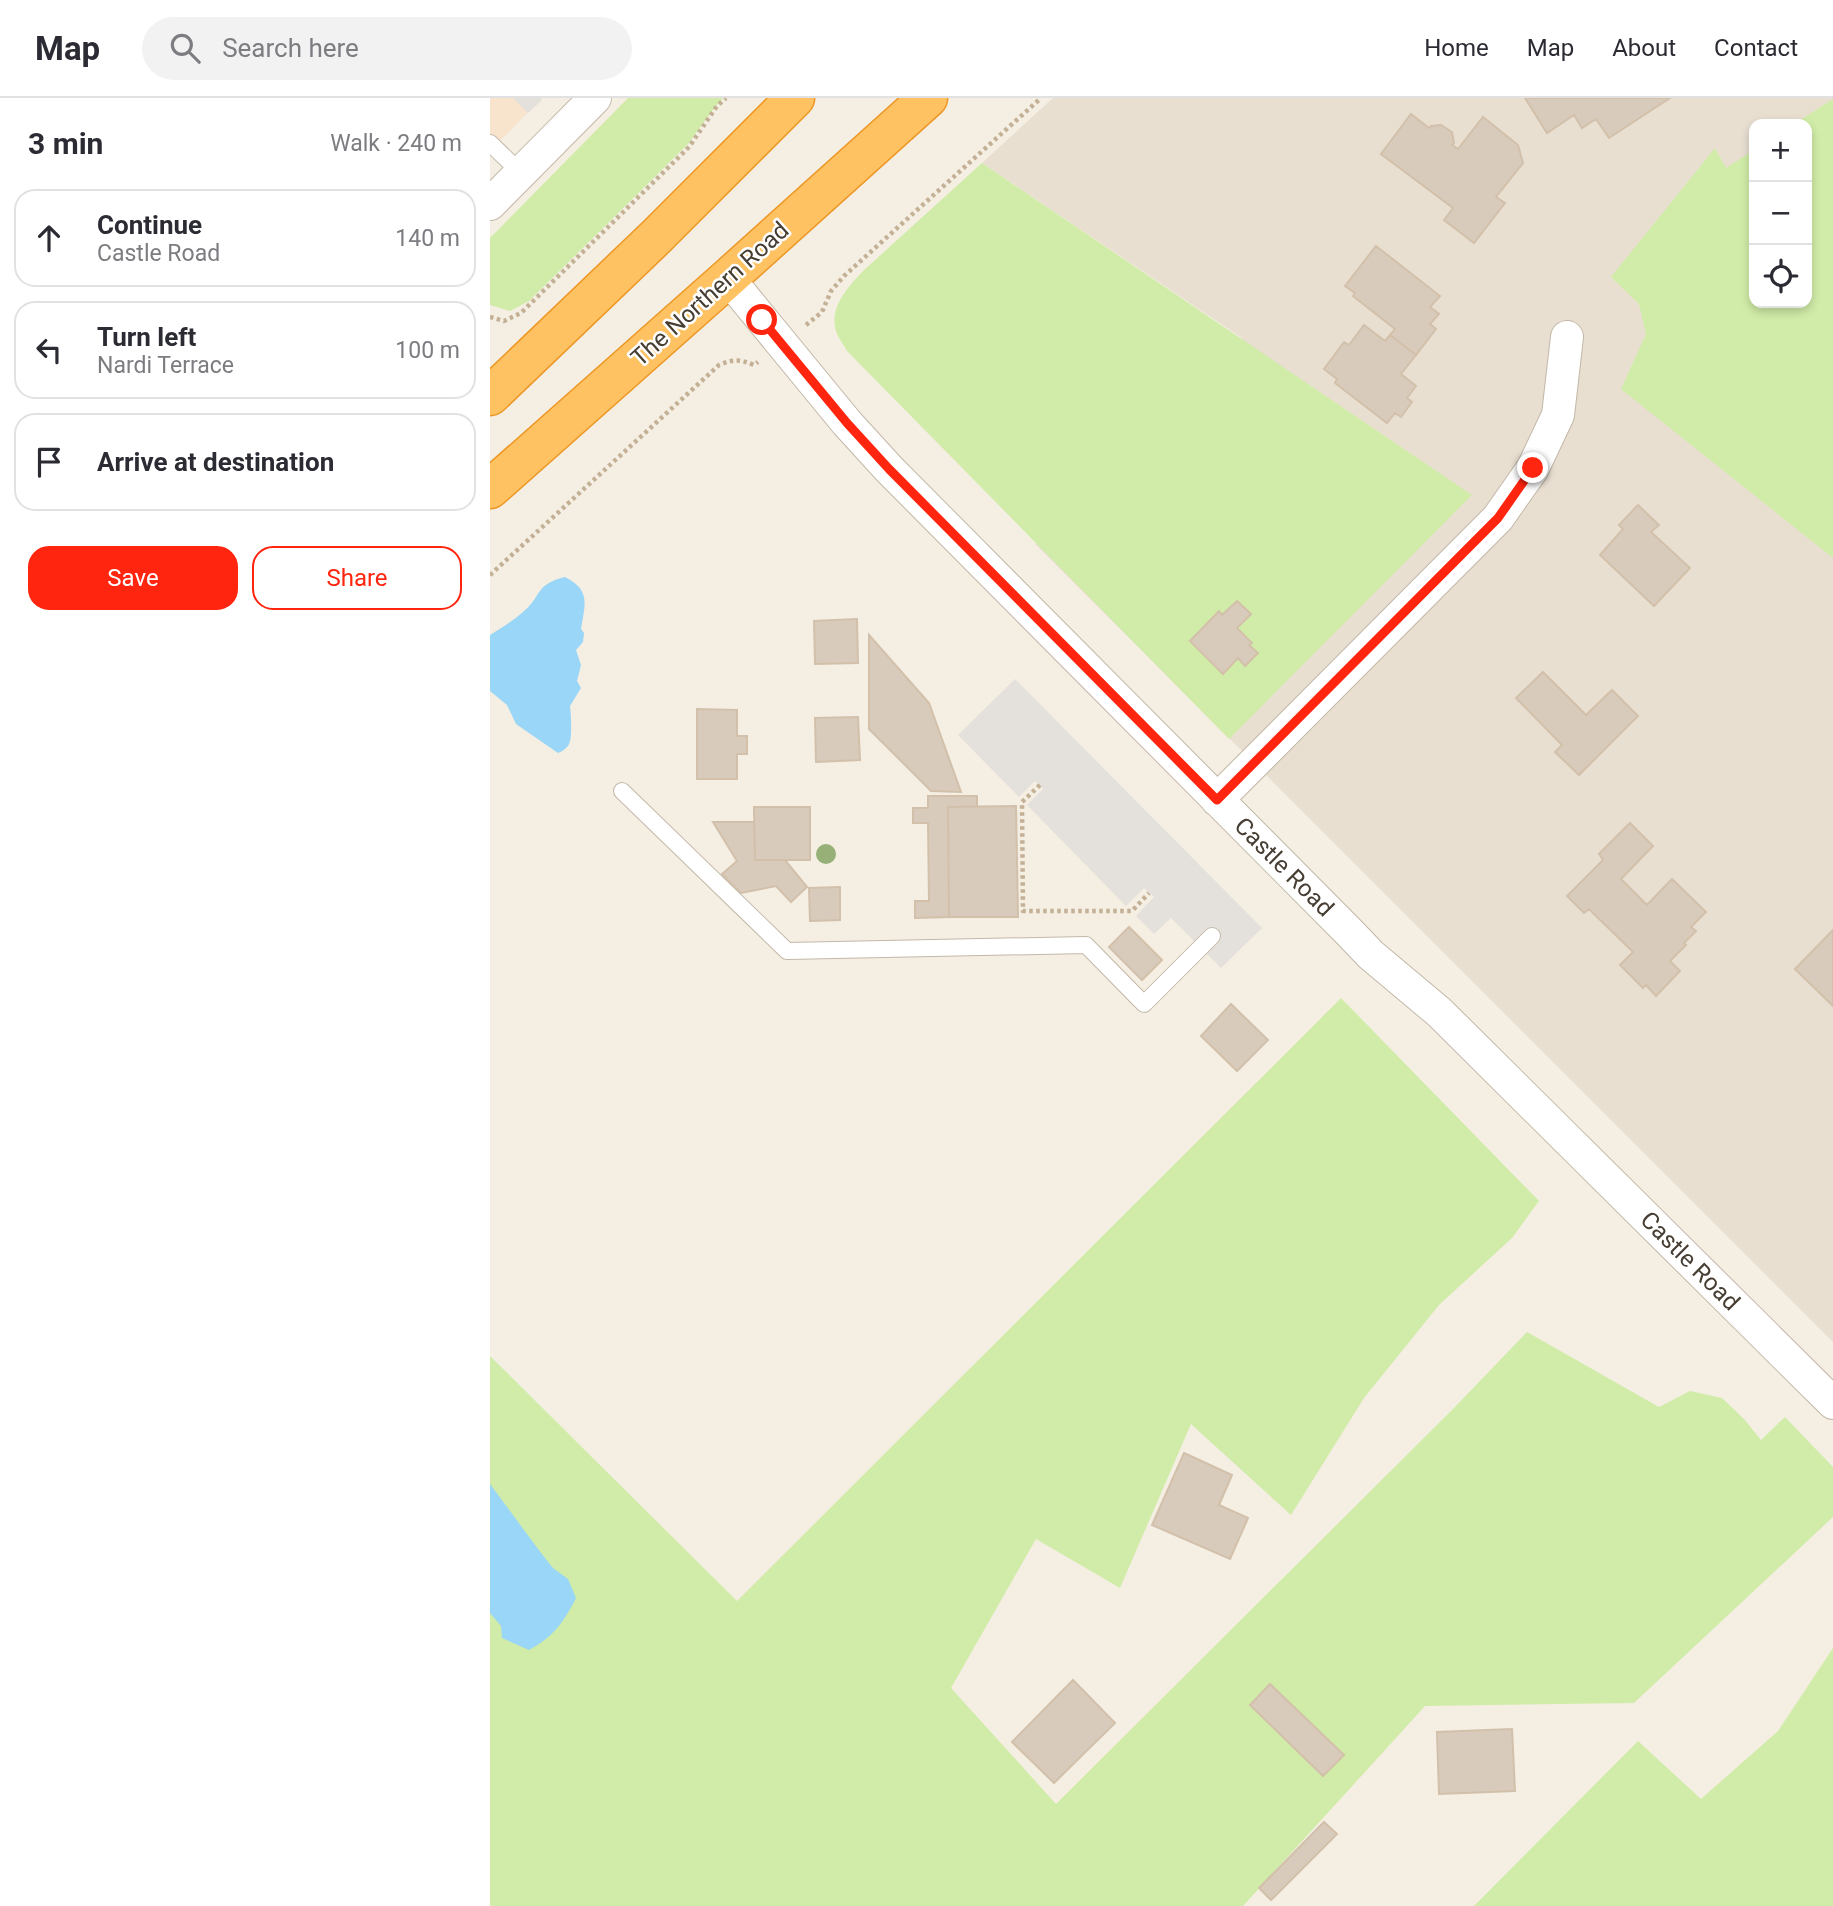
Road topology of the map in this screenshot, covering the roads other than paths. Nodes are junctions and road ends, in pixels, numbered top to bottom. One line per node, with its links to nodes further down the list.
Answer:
1 (596, 98): 5 (street)
2 (794, 98): 9 (highway)
3 (928, 98): 7 (highway, The Northern Road)
4 (490, 143): 5 (lane)
5 (521, 173): 6 (street)
6 (490, 204)
7 (728, 278): 12 (highway, The Northern Road); 14 (street, Castle Road)
8 (1567, 337): 14 (street)
9 (534, 353): 10 (street); 11 (highway)
10 (490, 367)
11 (490, 396)
12 (490, 489)
13 (622, 790): 15 (lane)
14 (1217, 800): 16 (street, Castle Road)
15 (1212, 936)
16 (1828, 1389)

